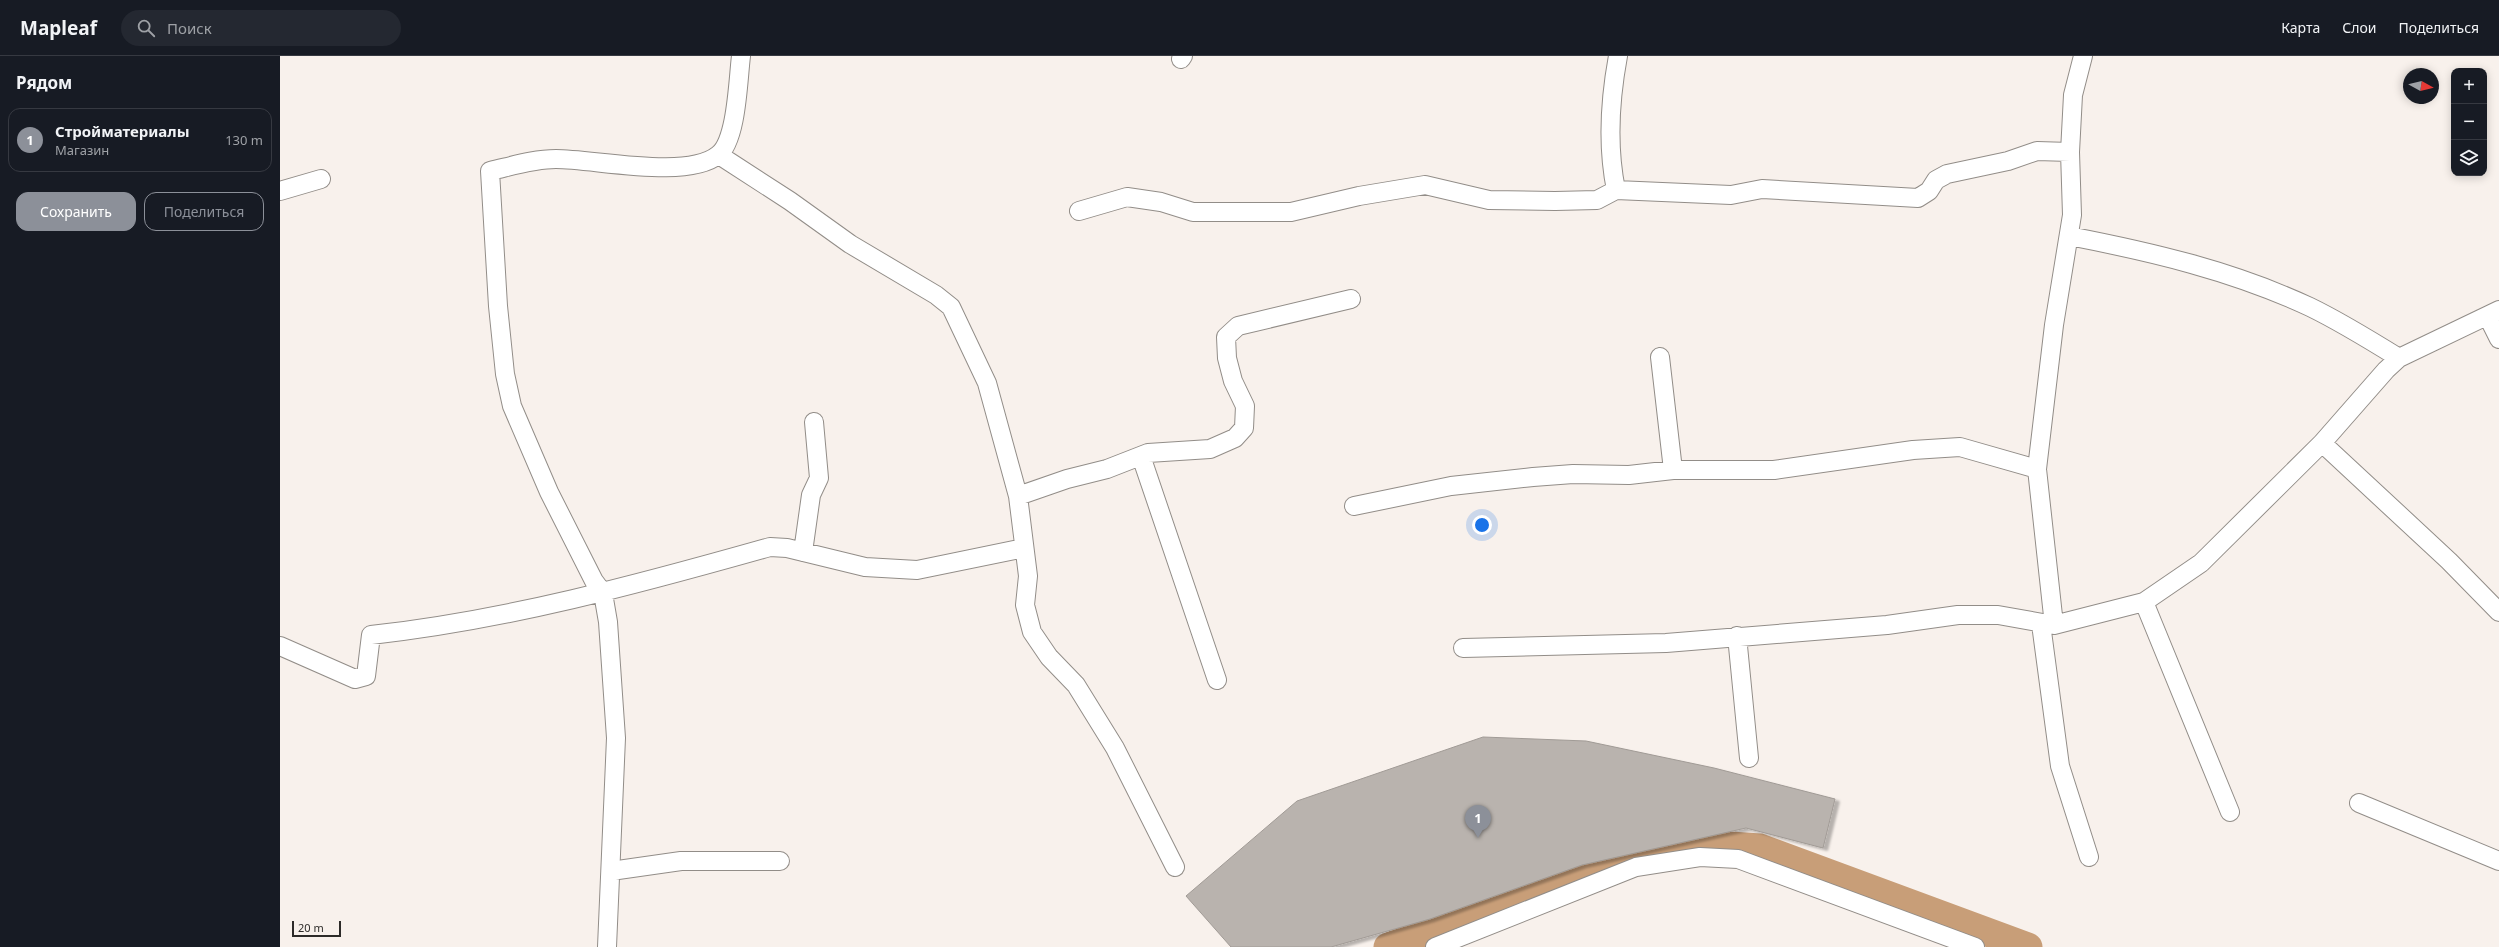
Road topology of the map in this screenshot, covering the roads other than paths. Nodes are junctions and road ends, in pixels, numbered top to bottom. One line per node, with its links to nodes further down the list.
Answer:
1 (741, 56): 5 (street)
2 (1618, 56): 7 (street)
3 (2082, 56): 4 (street)
4 (2070, 152): 7 (street); 10 (street)
5 (719, 155): 21 (street); 25 (street)
6 (321, 179): 8 (street)
7 (1616, 190): 9 (street)
8 (280, 191)
9 (1079, 211)
10 (2069, 236): 15 (street); 19 (street)
11 (1351, 299): 18 (street)
12 (2493, 313): 13 (street); 15 (street)
13 (2499, 339)
14 (1660, 357): 20 (street)
15 (2399, 358): 17 (street)
16 (814, 422): 24 (street)
17 (2322, 443): 26 (street); 27 (street)
18 (1141, 456): 21 (street); 32 (street)
19 (2037, 469): 20 (street); 28 (street)
20 (1673, 470): 22 (street)
21 (1018, 496): 23 (street)
22 (1354, 506)
23 (1024, 548): 24 (street); 39 (street)
24 (803, 552): 25 (street)
25 (603, 593): 30 (street); 40 (street)
26 (2144, 602): 28 (street); 35 (street)
27 (2499, 612)
28 (2048, 625): 29 (street); 36 (street)
29 (1737, 636): 31 (street); 33 (street)
30 (280, 646)
31 (1463, 648)
32 (1217, 680)
33 (1749, 758)
34 (2359, 803): 38 (street)
35 (2230, 812)
36 (2089, 857)
37 (780, 861): 40 (street)
38 (2499, 861)
39 (1175, 867)
40 (611, 871): 41 (street)
41 (607, 947)
42 (1435, 947): 43 (street)
43 (1975, 947)

